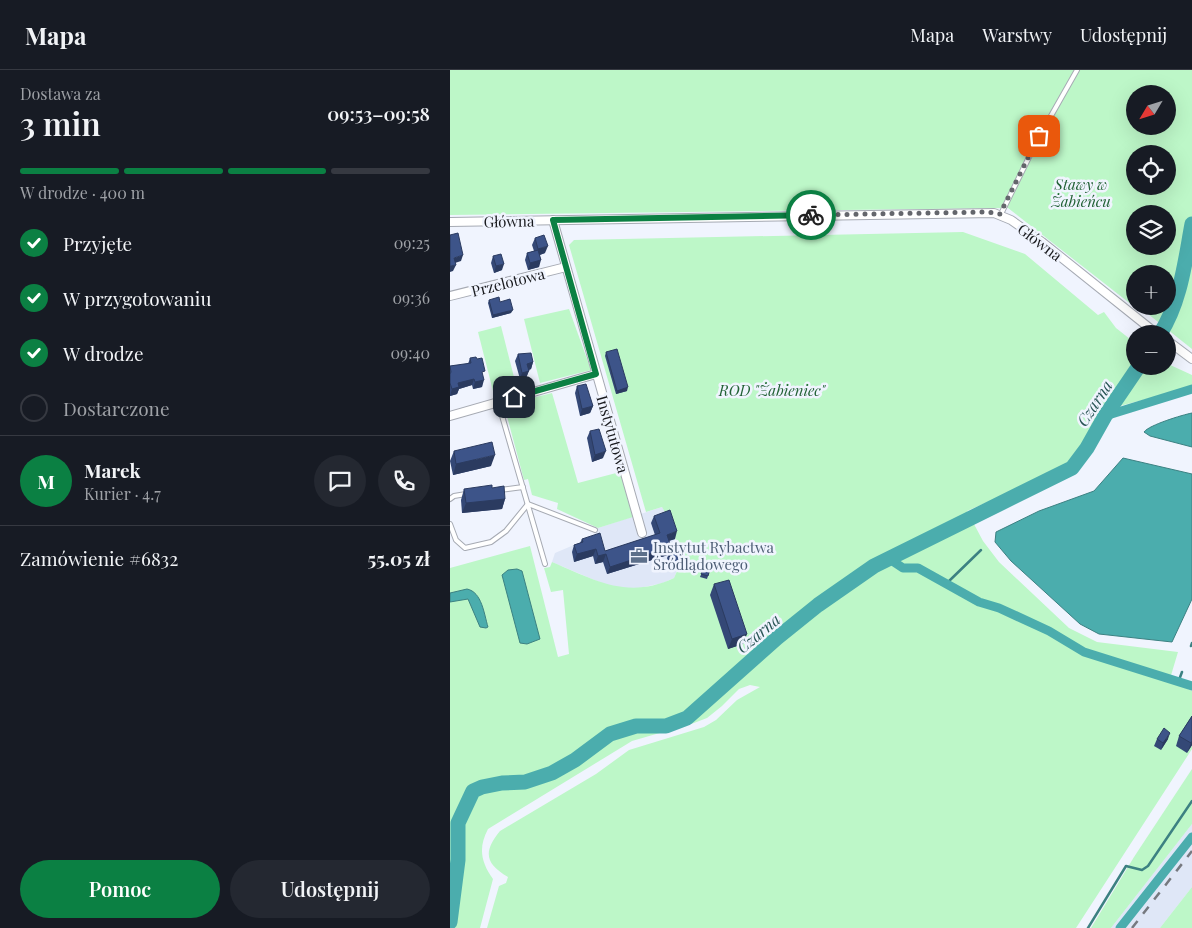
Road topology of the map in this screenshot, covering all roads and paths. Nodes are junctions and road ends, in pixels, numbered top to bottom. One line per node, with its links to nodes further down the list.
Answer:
1 (1077, 70): 2 (lane)
2 (1000, 214): 3 (street, Główna); 7 (street, Główna)
3 (553, 220): 4 (street, Główna); 5 (street, Instytutowa)
4 (450, 222)
5 (566, 267): 6 (street, Przelotowa); 10 (street, Instytutowa)
6 (450, 296)
7 (1146, 325)
8 (1176, 347): 9 (street)
9 (1192, 359)
10 (596, 374): 11 (street); 20 (street, Instytutowa)
11 (498, 402): 12 (street); 13 (lane)
12 (450, 416)
13 (523, 487): 14 (lane); 17 (lane)
14 (493, 491)
15 (474, 493): 16 (lane)
16 (450, 499)
17 (528, 504): 18 (lane); 19 (lane); 21 (lane)
18 (450, 524)
19 (595, 530)
20 (642, 533)
21 (545, 564)

